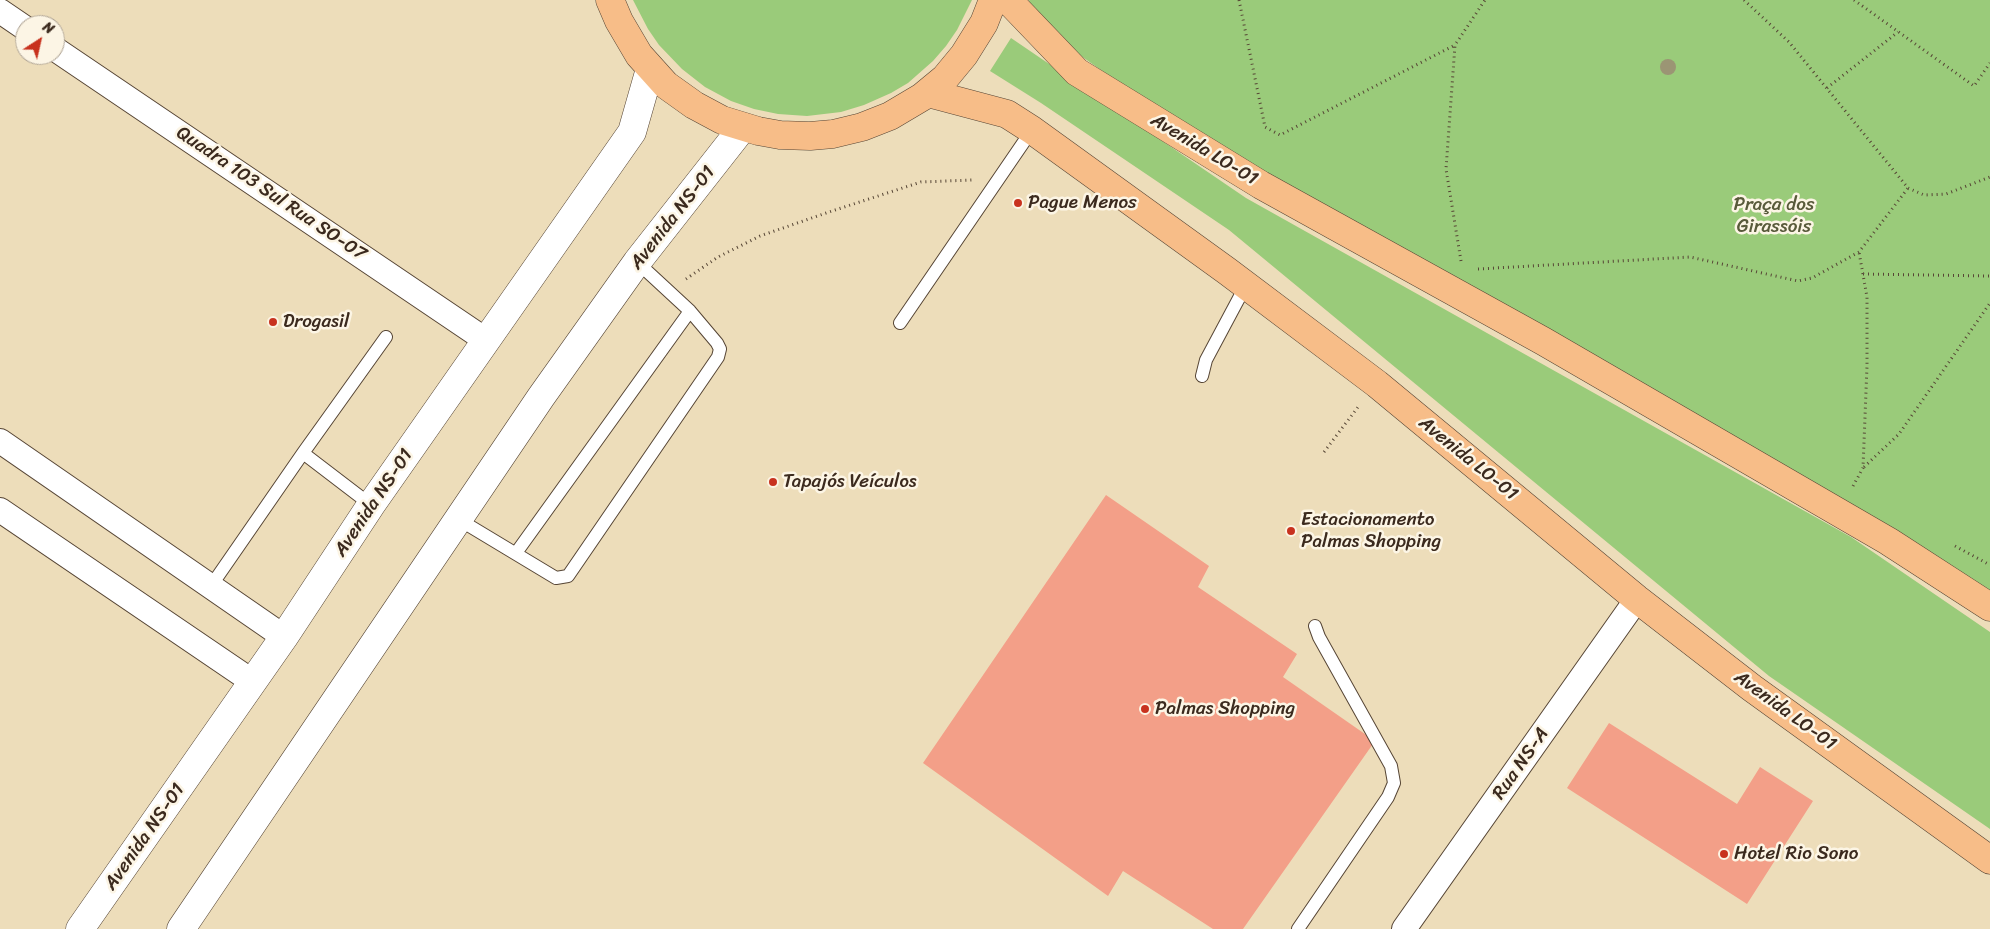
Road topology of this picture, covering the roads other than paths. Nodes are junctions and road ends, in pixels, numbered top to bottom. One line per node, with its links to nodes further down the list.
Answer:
1 (610, 0): 7 (main road)
2 (993, 0): 8 (main road)
3 (1008, 0): 26 (main road, Avenida LO-01)
4 (0, 12): 5 (street)
5 (15, 22)
6 (65, 55): 16 (street, Quadra 103 Sul Rua SO-07)
7 (650, 68): 9 (main road); 16 (street, Avenida NS-01)
8 (928, 92): 9 (main road); 10 (main road, Avenida LO-01)
9 (743, 127): 11 (street, Avenida NS-01)
10 (1032, 130): 12 (main road, Avenida LO-01); 14 (lane)
11 (637, 262): 13 (lane); 22 (street, Avenida NS-01)
12 (1246, 285): 17 (lane); 25 (main road, Avenida LO-01)
13 (690, 311): 23 (lane); 23 (lane)
14 (900, 323)
15 (386, 337): 19 (lane)
16 (488, 340): 20 (street, Avenida NS-01)
17 (1202, 376)
18 (0, 441): 24 (street)
19 (303, 453): 20 (lane); 24 (lane)
20 (371, 505): 28 (street, Avenida NS-01)
21 (0, 510): 29 (street)
22 (458, 519): 23 (lane); 32 (street, Avenida NS-01)
23 (516, 553)
24 (211, 586): 28 (street)
25 (1637, 599): 30 (main road, Avenida LO-01); 34 (street, Rua NS-A)
26 (1990, 607)
27 (1315, 626): 33 (lane)
28 (284, 637): 29 (street, Avenida NS-01)
29 (253, 682): 31 (street, Avenida NS-01)
30 (1990, 860)
31 (80, 929)
32 (181, 929)
33 (1298, 929)
34 (1404, 929)

